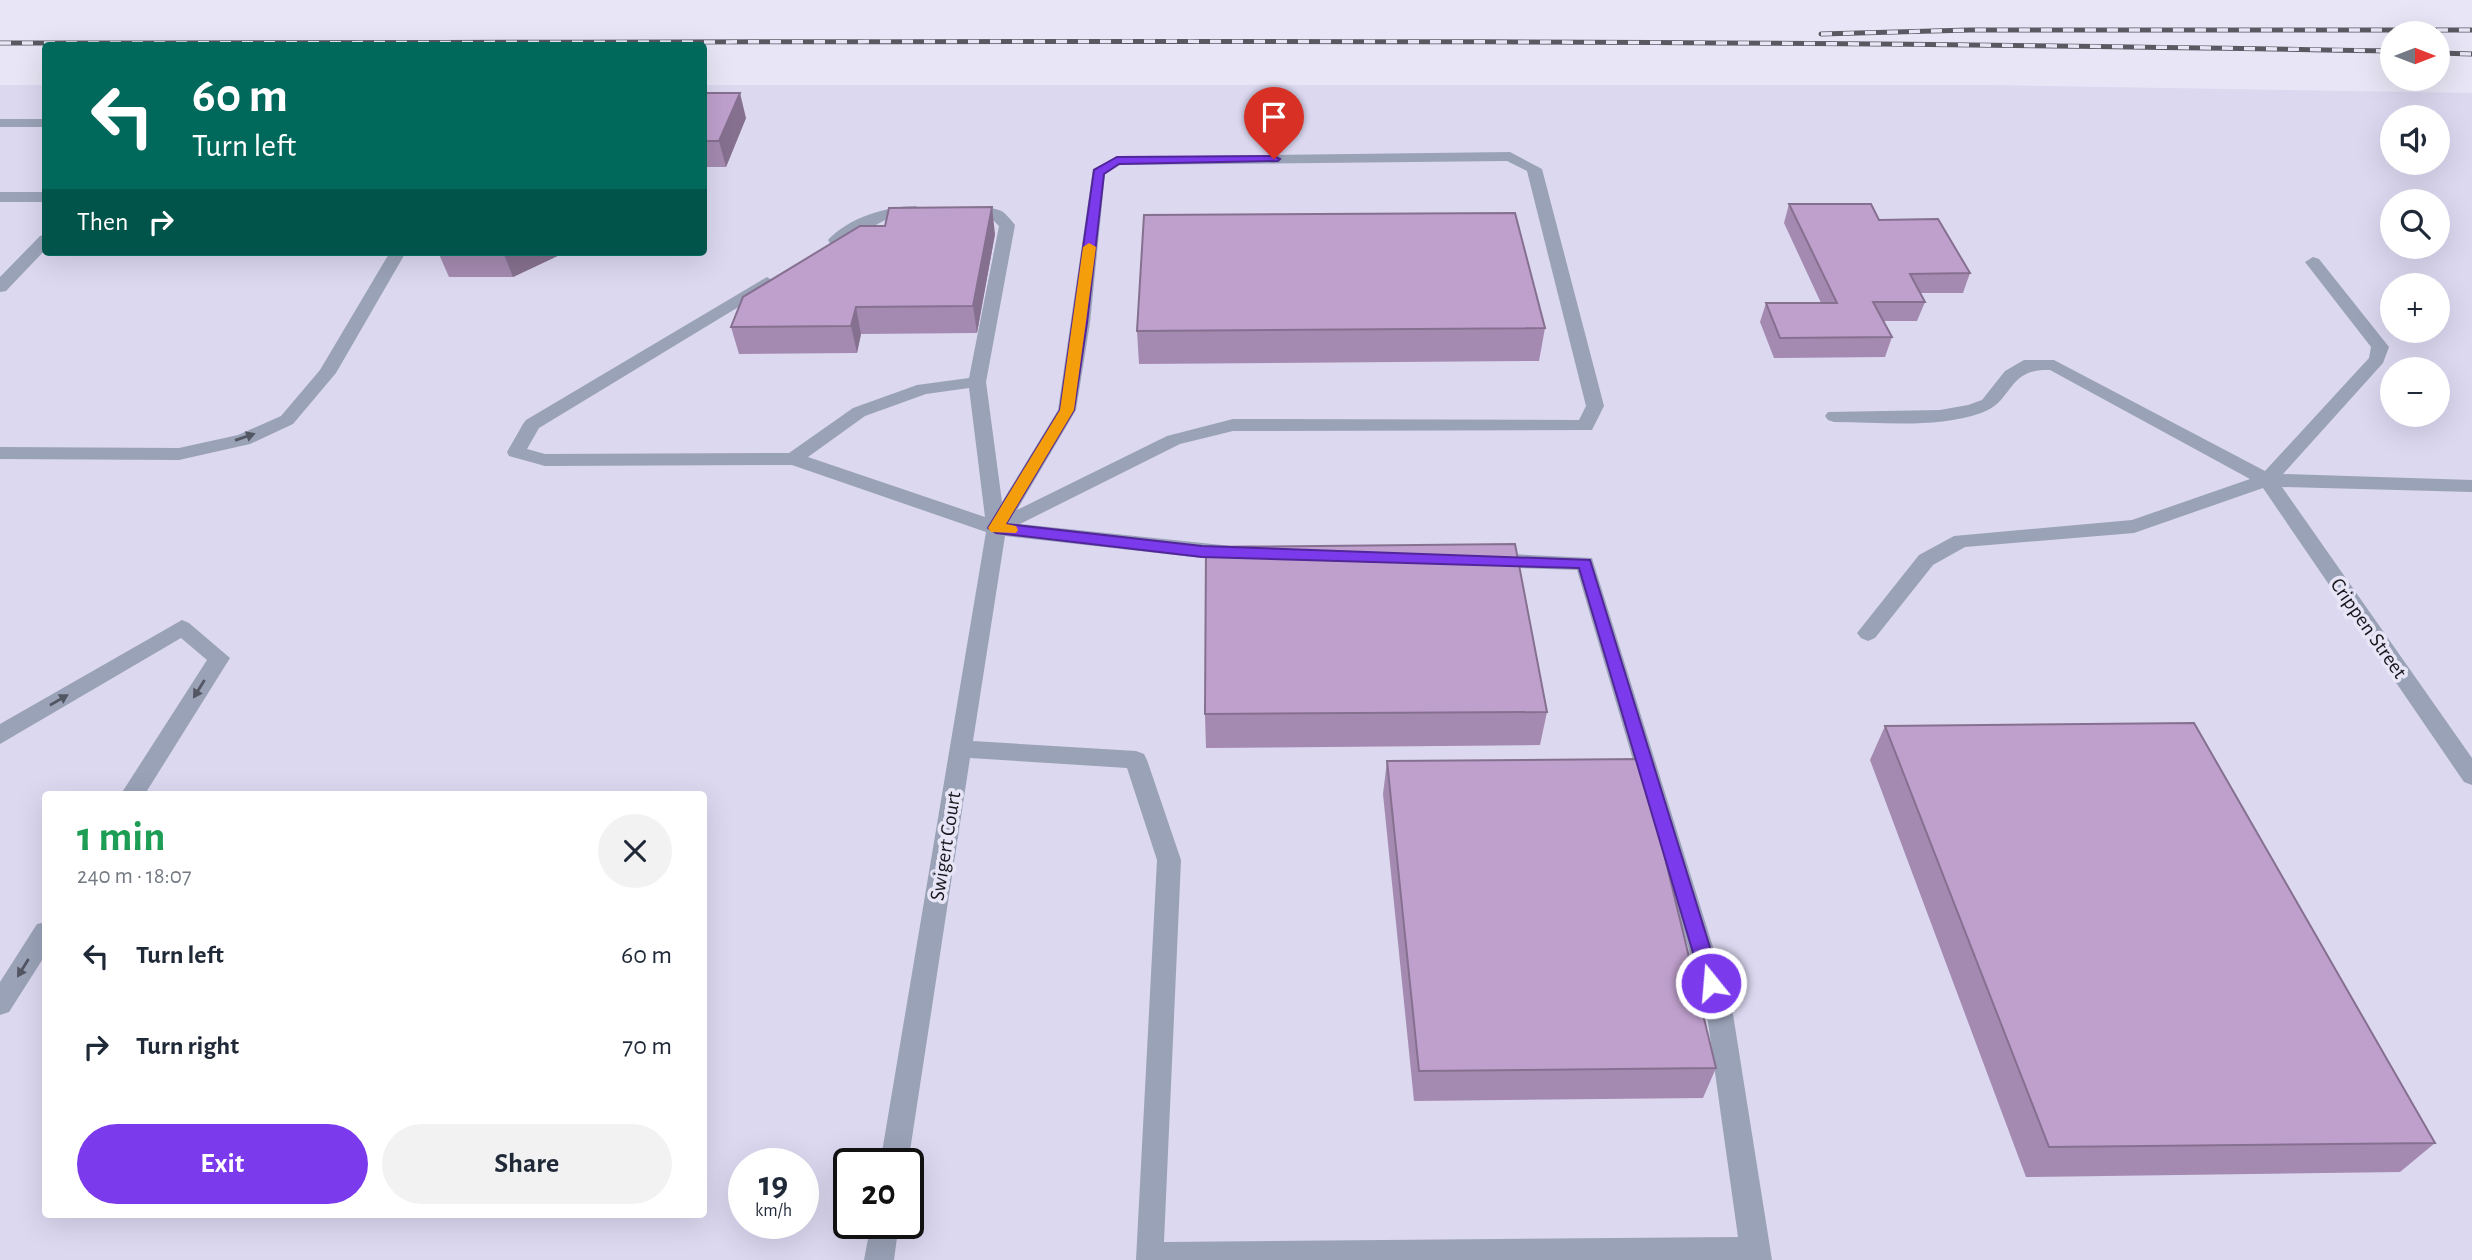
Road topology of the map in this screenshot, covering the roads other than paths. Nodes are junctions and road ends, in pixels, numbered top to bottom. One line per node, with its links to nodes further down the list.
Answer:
1 (42, 123): 2 (street)
2 (0, 124)
3 (0, 197): 4 (street)
4 (42, 197)
5 (42, 243): 10 (street)
6 (817, 252): 11 (street)
7 (396, 256): 13 (street, one-way to 7)
8 (2313, 262): 15 (street)
9 (781, 273): 14 (street)
10 (0, 287)
11 (977, 382): 14 (street); 17 (street)
12 (1834, 416): 15 (street)
13 (0, 453)
14 (793, 459): 17 (street)
15 (2267, 480): 16 (street); 20 (street); 22 (street, Crippen Street)
16 (2472, 486)
17 (996, 528): 17 (street); 18 (street); 23 (street, Swigert Court)
18 (1257, 553)
19 (1462, 559): 30 (street)
20 (1868, 633)
21 (0, 735): 25 (street, one-way to 25)
22 (2462, 747): 24 (street, Crippen Street)
23 (960, 749): 28 (street, Swigert Court); 30 (street)
24 (2472, 776)
25 (135, 791)
26 (42, 938): 27 (street, one-way to 27)
27 (0, 1004)
28 (897, 1148)
29 (882, 1239): 31 (street)
30 (1756, 1256)
31 (879, 1260)

